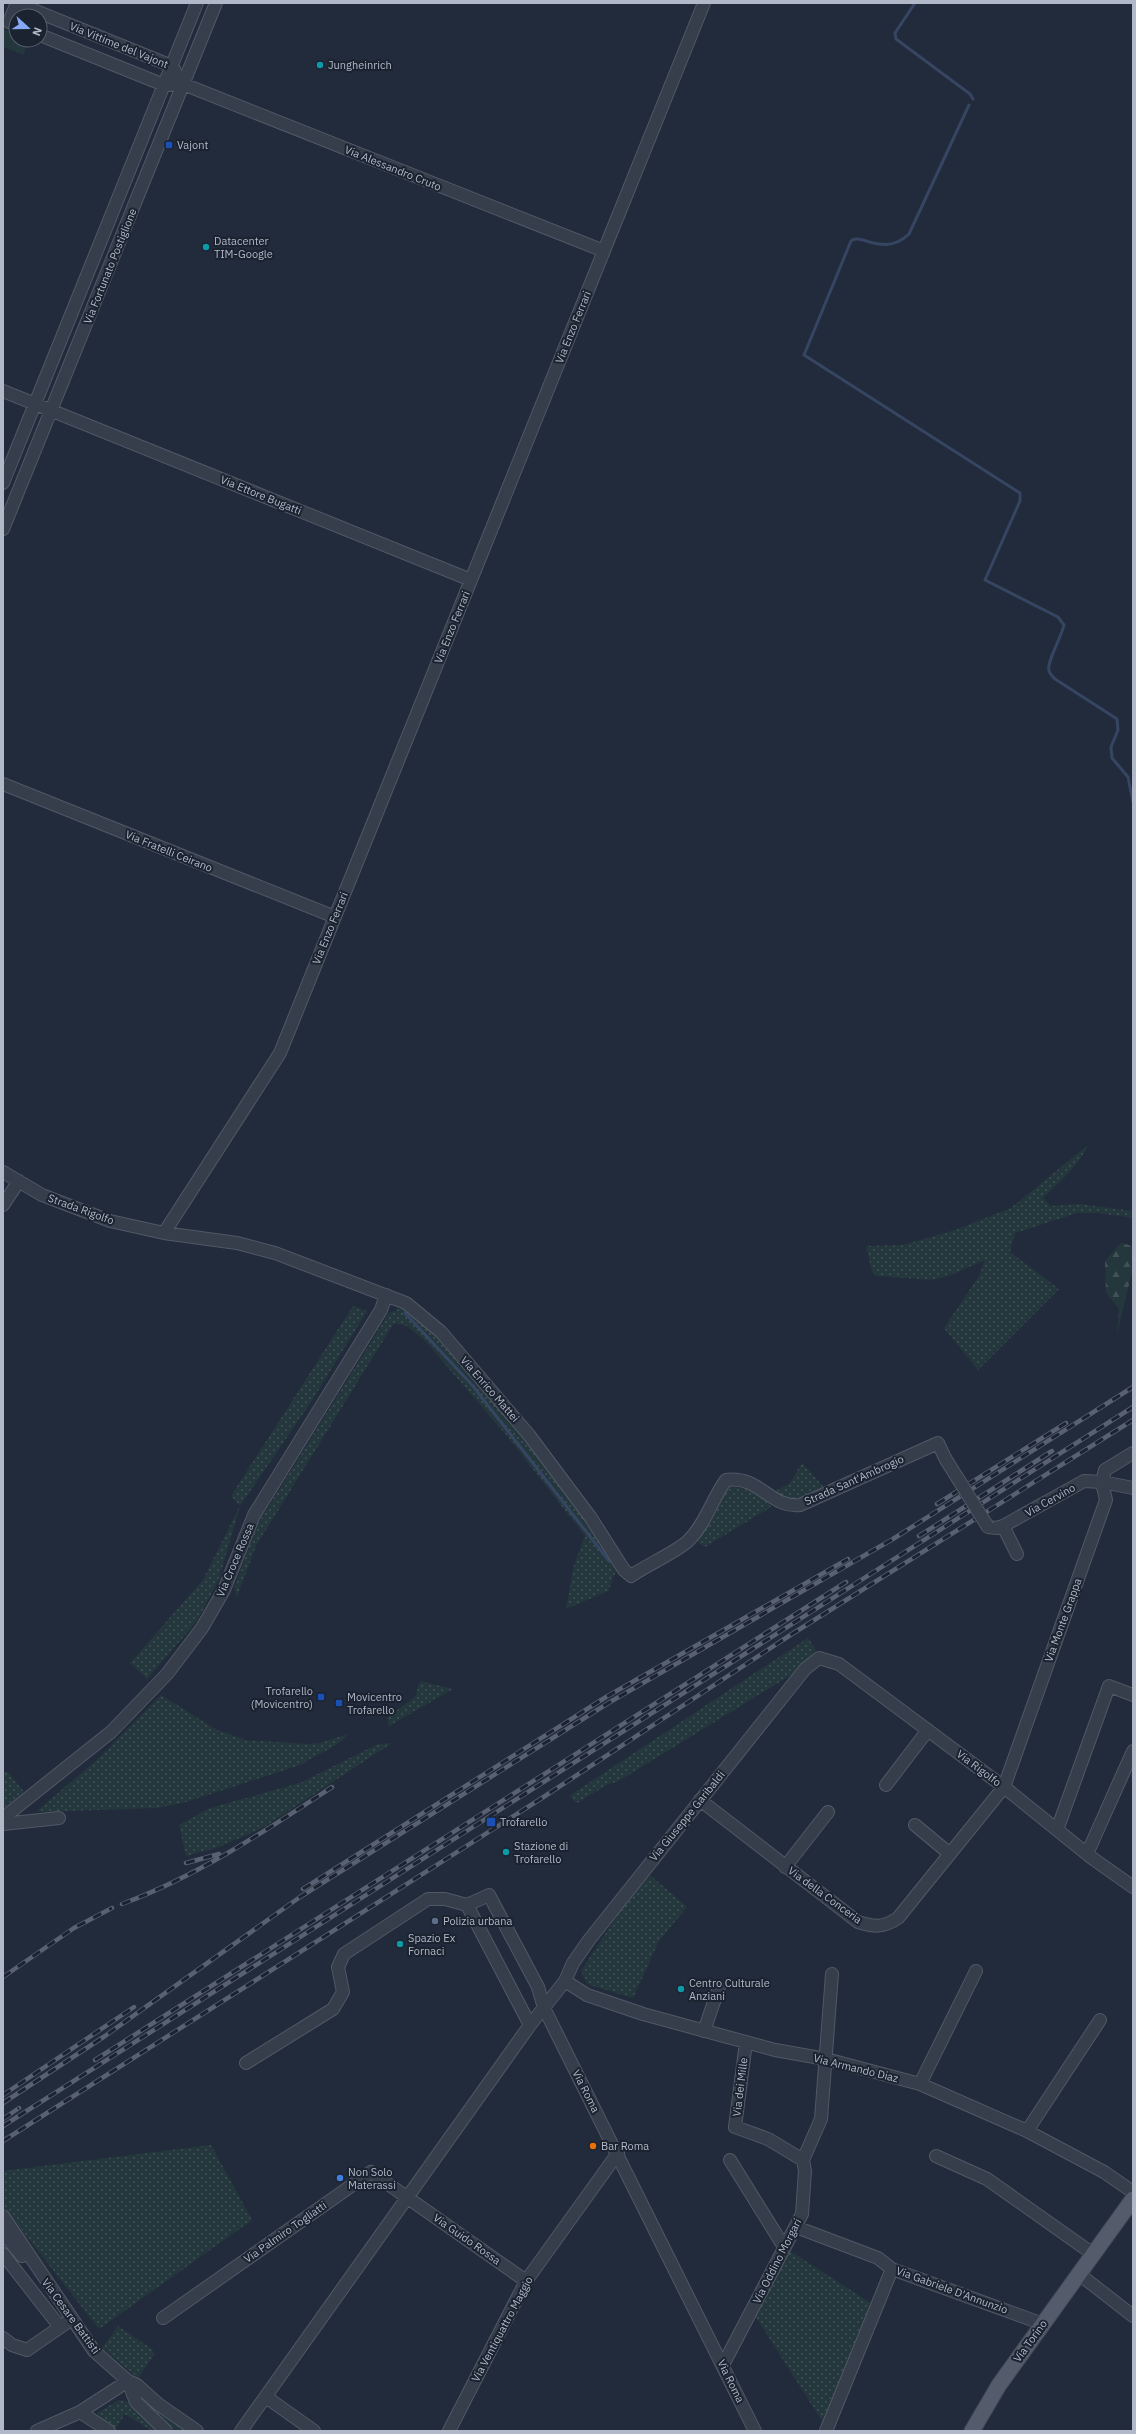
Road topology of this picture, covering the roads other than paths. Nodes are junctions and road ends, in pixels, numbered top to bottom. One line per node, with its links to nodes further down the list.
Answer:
1 (16, 3): 6 (street, Via Vittime del Vajont)
2 (197, 3): 6 (street, Via Fortunato Postiglione)
3 (216, 3): 7 (street, Via Fortunato Postiglione)
4 (704, 3): 9 (street, Via Enzo Ferrari)
5 (48, 38): 8 (street, Via Vittime del Vajont)
6 (172, 66): 7 (street, Via Vittime del Vajont); 8 (street, Via Fortunato Postiglione)
7 (183, 84): 8 (street, Via Vittime del Vajont); 9 (street, Via Alessandro Cruto); 12 (street, Via Fortunato Postiglione)
8 (164, 85): 11 (street, Via Fortunato Postiglione)
9 (604, 251): 15 (street, Via Enzo Ferrari)
10 (3, 391): 11 (street, Via Ettore Bugatti)
11 (35, 404): 12 (street, Via Ettore Bugatti); 13 (street, Via Fortunato Postiglione)
12 (51, 410): 14 (street, Via Fortunato Postiglione); 15 (street, Via Ettore Bugatti)
13 (3, 483)
14 (3, 529)
15 (471, 580): 17 (street, Via Enzo Ferrari)
16 (3, 784): 17 (street, Via Fratelli Ceirano)
17 (335, 917): 21 (street, Via Enzo Ferrari)
18 (3, 1172): 19 (street, Strada Rigolfo)
19 (19, 1181): 20 (street); 21 (street, Strada Rigolfo)
20 (3, 1204)
21 (164, 1233): 22 (street, Via Enrico Mattei)
22 (386, 1295): 25 (street, Via Enrico Mattei); 38 (street, Via Croce Rossa)
23 (938, 1443): 25 (street, Strada Sant'Ambrogio); 28 (street, Via Cervino, bridge)
24 (1133, 1453): 26 (street)
25 (726, 1480)
26 (1102, 1482): 27 (street); 28 (street, Via Cervino); 35 (street, Via Monte Grappa)
27 (1133, 1488)
28 (1003, 1526): 29 (street)
29 (1017, 1554)
30 (819, 1658): 32 (street, Via Rigolfo); 36 (street, Via Giuseppe Garibaldi)
31 (1133, 1695): 42 (street)
32 (928, 1730): 34 (street); 35 (street, Via Rigolfo)
33 (1133, 1751): 44 (street)
34 (886, 1785)
35 (1004, 1787): 42 (street, Via Rigolfo); 43 (street, Via della Conceria)
36 (700, 1800): 45 (street, Via della Conceria); 50 (street, Via Giuseppe Garibaldi)
37 (828, 1812): 45 (street)
38 (3, 1818)
39 (59, 1818): 40 (street)
40 (3, 1824)
41 (915, 1825): 43 (street)
42 (1057, 1830): 44 (street, Via Rigolfo)
43 (950, 1854): 45 (street, Via della Conceria)
44 (1087, 1854): 46 (street, Via Rigolfo)
45 (785, 1867)
46 (1133, 1887)
47 (466, 1905): 52 (street, Via Roma); 54 (street); 58 (street)
48 (976, 1971): 59 (street)
49 (832, 1974): 57 (street, Via Oddino Morgari)
50 (565, 1981): 52 (street); 55 (street, Via Armando Diaz)
51 (719, 1987): 55 (street)
52 (544, 2008): 54 (street); 61 (street, Via Roma)
53 (1100, 2020): 60 (street)
54 (530, 2025): 66 (street)
55 (704, 2031): 56 (street, Via Armando Diaz)
56 (746, 2042): 57 (street, Via Armando Diaz); 64 (street, Via dei Mille)
57 (826, 2059): 59 (street, Via Armando Diaz); 64 (street, Via Oddino Morgari)
58 (246, 2063)
59 (920, 2084): 60 (street, Via Armando Diaz)
60 (1027, 2131): 65 (street, Via Armando Diaz)
61 (618, 2153): 77 (street, Via Ventiquattro Maggio); 84 (street, Via Roma)
62 (936, 2156): 73 (street)
63 (730, 2160): 71 (street)
64 (803, 2160): 69 (street, Via Oddino Morgari)
65 (1133, 2192)
66 (408, 2197): 77 (street, Via Guido Rossa); 79 (street, Via Palmiro Togliatti); 86 (street)
67 (1133, 2199): 73 (main road, Via Torino)
68 (3, 2216): 74 (street, Via Cesare Battisti)
69 (796, 2227): 71 (street, Via Oddino Morgari); 75 (street, Via Gabriele D'Annunzio)
70 (3, 2233): 74 (street, Via Cesare Battisti)
71 (784, 2247): 84 (street, Via Oddino Morgari)
72 (3, 2254): 82 (street)
73 (1093, 2254): 76 (main road, Via Torino)
74 (35, 2264): 80 (street, Via Cesare Battisti)
75 (892, 2269): 81 (street, Via Gabriele D'Annunzio); 96 (street)
76 (1079, 2274): 78 (street); 81 (main road, Via Torino)
77 (526, 2280): 94 (street, Via Ventiquattro Maggio)
78 (1133, 2316)
79 (163, 2318)
80 (71, 2319): 82 (street); 85 (street, Via Cesare Battisti)
81 (1043, 2324): 97 (main road, Via Torino)
82 (60, 2327): 83 (street)
83 (3, 2338)
84 (723, 2365): 95 (street, Via Roma)
85 (128, 2381): 87 (street); 90 (street, Via Cesare Battisti); 91 (street, Via Cesare Battisti)
86 (266, 2397): 92 (street); 93 (street)
87 (80, 2412): 88 (street); 89 (street)
88 (37, 2431)
89 (109, 2431)
90 (166, 2431)
91 (197, 2431)
92 (241, 2431)
93 (314, 2431)
94 (449, 2431)
95 (755, 2431)
96 (826, 2431)
97 (972, 2431)

